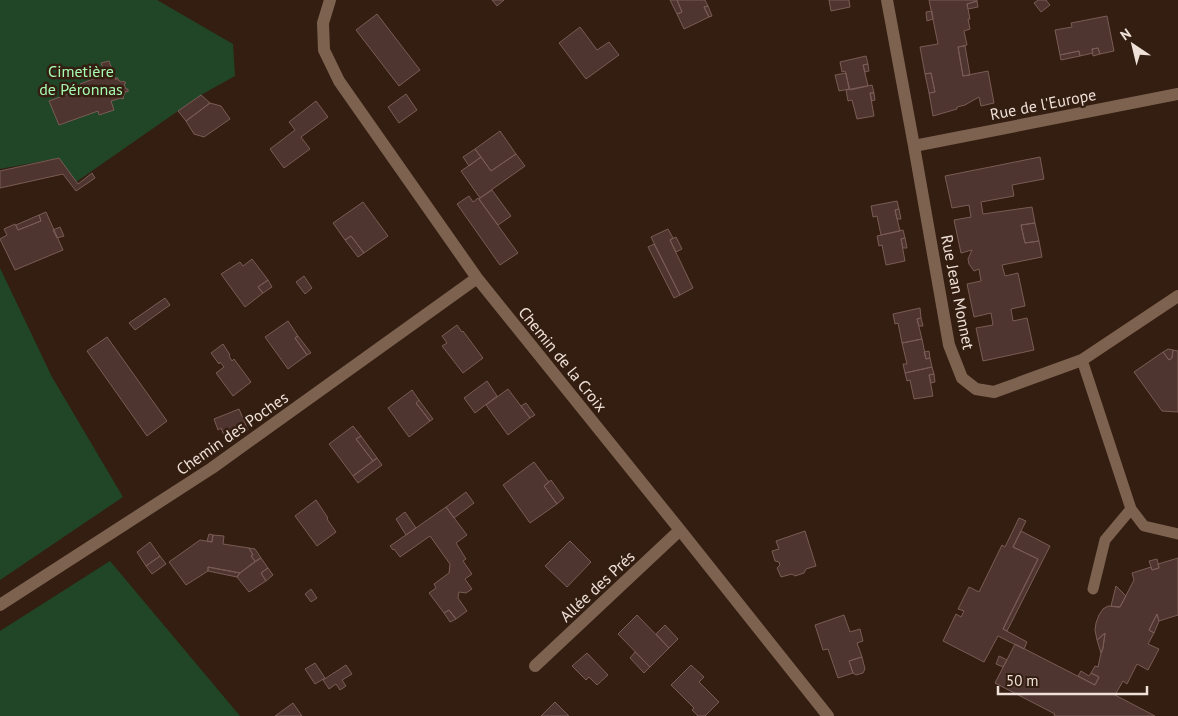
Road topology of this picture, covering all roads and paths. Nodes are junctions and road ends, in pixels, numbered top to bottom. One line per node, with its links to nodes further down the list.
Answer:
1 (330, 0): 5 (street, Chemin de la Croix)
2 (887, 0): 4 (street, Rue Jean Monnet)
3 (1178, 94): 4 (street, Rue de l'Europe)
4 (914, 146): 7 (street, Rue Jean Monnet)
5 (477, 278): 9 (street, Chemin de la Croix); 12 (street, Chemin des Poches)
6 (1178, 296): 7 (street, Rue Jean Monnet)
7 (1082, 360): 8 (lane)
8 (1131, 509): 10 (lane); 11 (lane)
9 (680, 530): 13 (street, Allée des Prés); 14 (street, Chemin de la Croix)
10 (1178, 534)
11 (1093, 589)
12 (0, 605)
13 (535, 666)
14 (828, 716)

